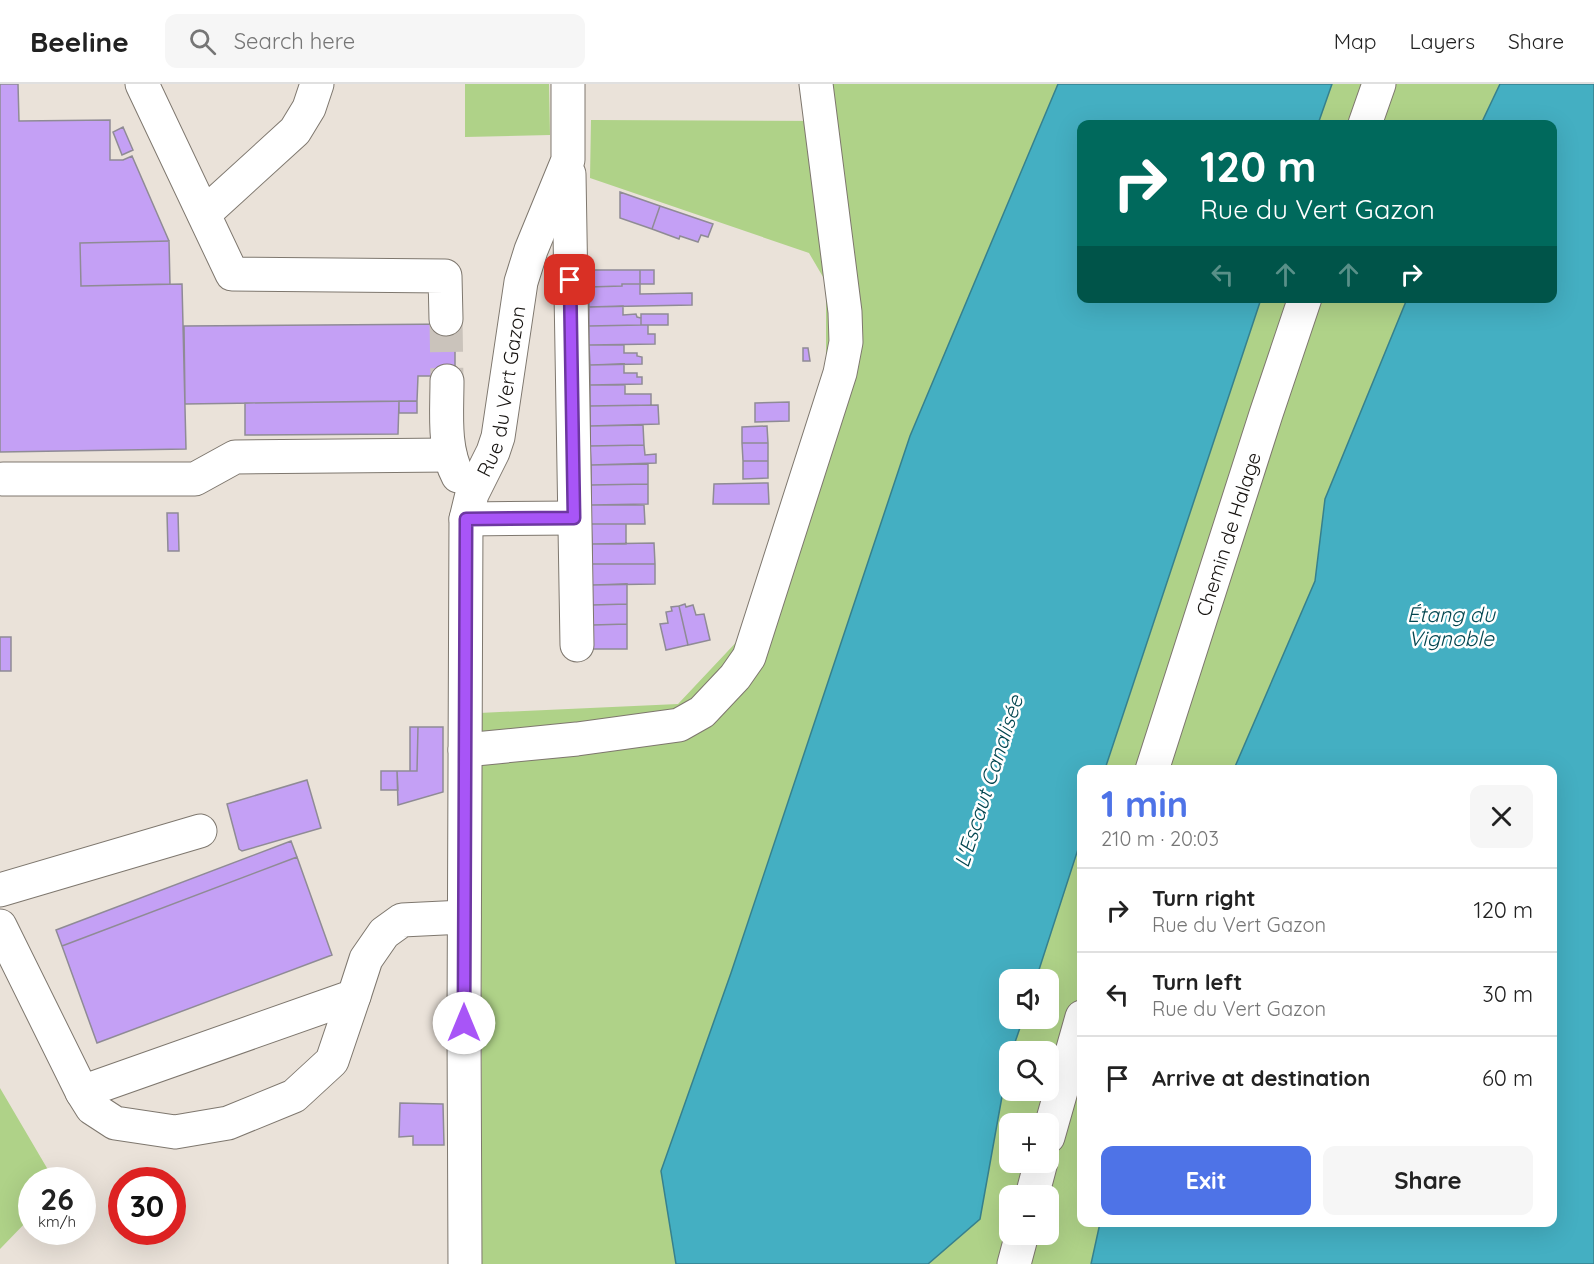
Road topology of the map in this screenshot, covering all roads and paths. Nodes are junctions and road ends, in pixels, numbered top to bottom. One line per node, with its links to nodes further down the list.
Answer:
1 (142, 84): 8 (street)
2 (317, 84): 8 (street)
3 (568, 84): 7 (street, Rue du Vert Gazon)
4 (816, 84): 17 (street)
5 (1378, 84): 6 (street)
6 (1366, 120)
7 (568, 160): 14 (street, Rue du Vert Gazon); 15 (street, Rue du Vert Gazon)
8 (204, 214): 10 (street)
9 (1303, 303): 18 (street, Chemin de Halage)
10 (446, 319)
11 (447, 381): 12 (street)
12 (450, 455): 13 (street); 14 (street)
13 (3, 479)
14 (469, 506): 15 (street); 17 (street)
15 (574, 518): 16 (street, Rue du Vert Gazon)
16 (577, 645)
17 (465, 750): 21 (street)
18 (1154, 765)
19 (200, 831): 20 (street)
20 (0, 890)
21 (464, 917): 23 (street); 28 (street)
22 (0, 926): 25 (street)
23 (354, 996): 25 (street); 25 (street)
24 (1077, 1035): 26 (street)
25 (82, 1092)
26 (1055, 1113)
27 (1019, 1245): 29 (street)
28 (465, 1264)
29 (1014, 1264)

